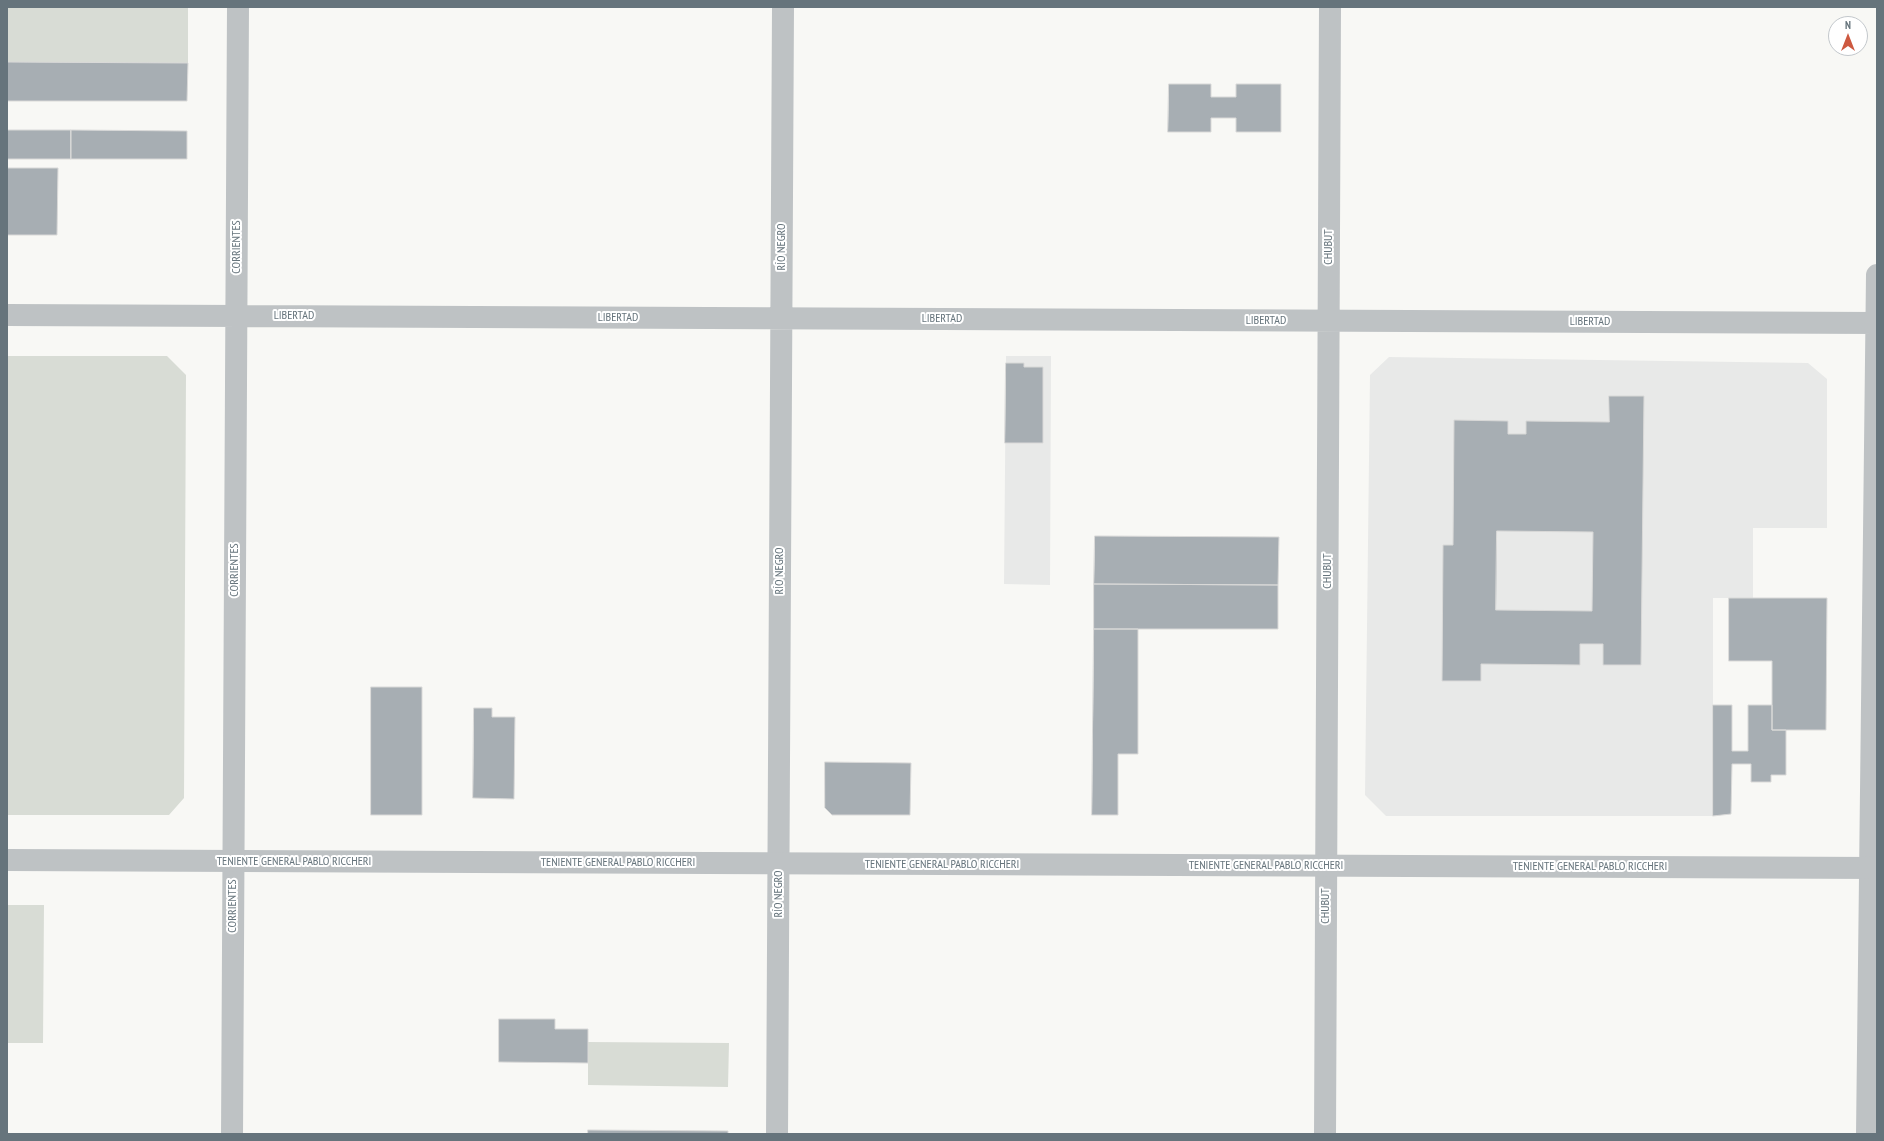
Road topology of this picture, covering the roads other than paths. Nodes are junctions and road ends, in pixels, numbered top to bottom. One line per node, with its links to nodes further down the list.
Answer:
1 (238, 7): 6 (street, CORRIENTES)
2 (783, 7): 7 (street, RÍO NEGRO)
3 (1330, 7): 8 (street, CHUBUT)
4 (1877, 275): 9 (street)
5 (7, 315): 6 (street, LIBERTAD)
6 (236, 316): 7 (street, LIBERTAD); 11 (street, CORRIENTES)
7 (782, 318): 8 (street, LIBERTAD); 12 (street, RÍO NEGRO)
8 (1329, 322): 9 (street, LIBERTAD); 13 (street, CHUBUT)
9 (1877, 324): 14 (street)
10 (7, 860): 11 (street, TENIENTE GENERAL PABLO RICCHERI)
11 (233, 862): 12 (street, TENIENTE GENERAL PABLO RICCHERI); 15 (street, CORRIENTES)
12 (779, 864): 13 (street, TENIENTE GENERAL PABLO RICCHERI); 16 (street, RÍO NEGRO)
13 (1327, 866): 14 (street, TENIENTE GENERAL PABLO RICCHERI); 17 (street, CHUBUT)
14 (1873, 868): 18 (street)
15 (232, 1134)
16 (778, 1134)
17 (1325, 1134)
18 (1867, 1134)

